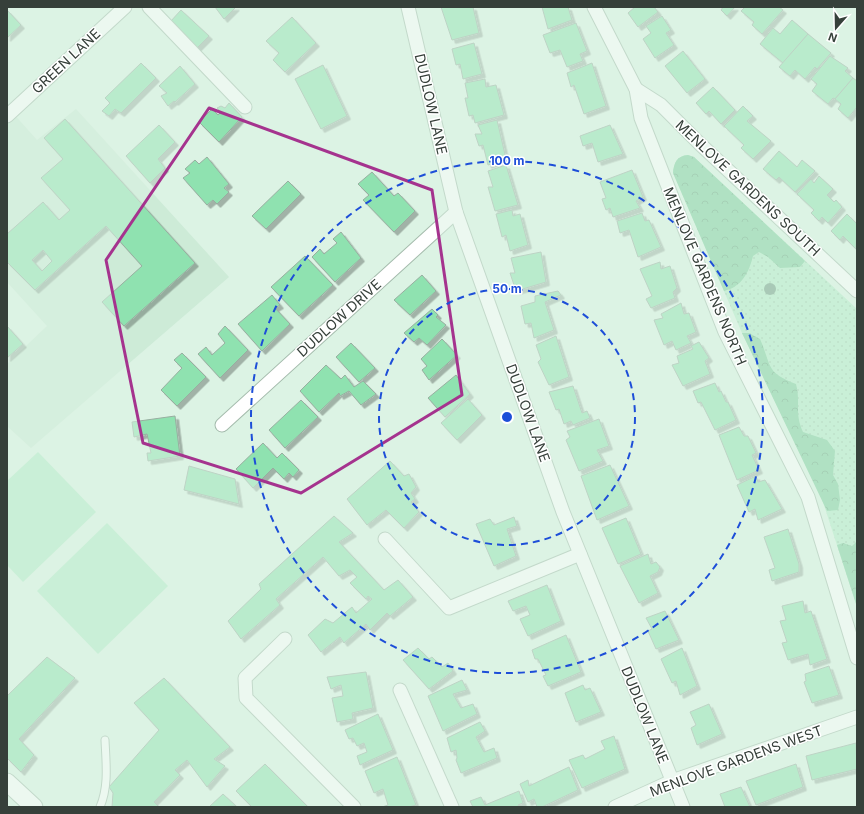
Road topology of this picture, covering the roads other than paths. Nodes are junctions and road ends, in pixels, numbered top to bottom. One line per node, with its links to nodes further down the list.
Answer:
1 (125, 7): 7 (street, GREEN LANE)
2 (149, 7): 6 (street)
3 (408, 7): 8 (street, DUDLOW LANE)
4 (594, 7): 5 (street, MENLOVE GARDENS NORTH)
5 (636, 89): 9 (street, MENLOVE GARDENS SOUTH); 14 (street, MENLOVE GARDENS NORTH)
6 (245, 107)
7 (7, 116)
8 (456, 212): 10 (street, DUDLOW DRIVE); 12 (street, DUDLOW LANE)
9 (857, 291)
10 (222, 425)
11 (385, 539): 12 (street)
12 (580, 554): 18 (street, DUDLOW LANE)
13 (285, 639): 22 (street)
14 (857, 658)
15 (400, 690): 23 (street)
16 (857, 717): 18 (street, MENLOVE GARDENS WEST)
17 (105, 740): 21 (lane)
18 (672, 781): 24 (street, MENLOVE GARDENS WEST); 25 (street, DUDLOW LANE)
19 (7, 782): 20 (street)
20 (34, 807)
21 (100, 807)
22 (354, 807)
23 (452, 807)
24 (615, 807)
25 (683, 807)

